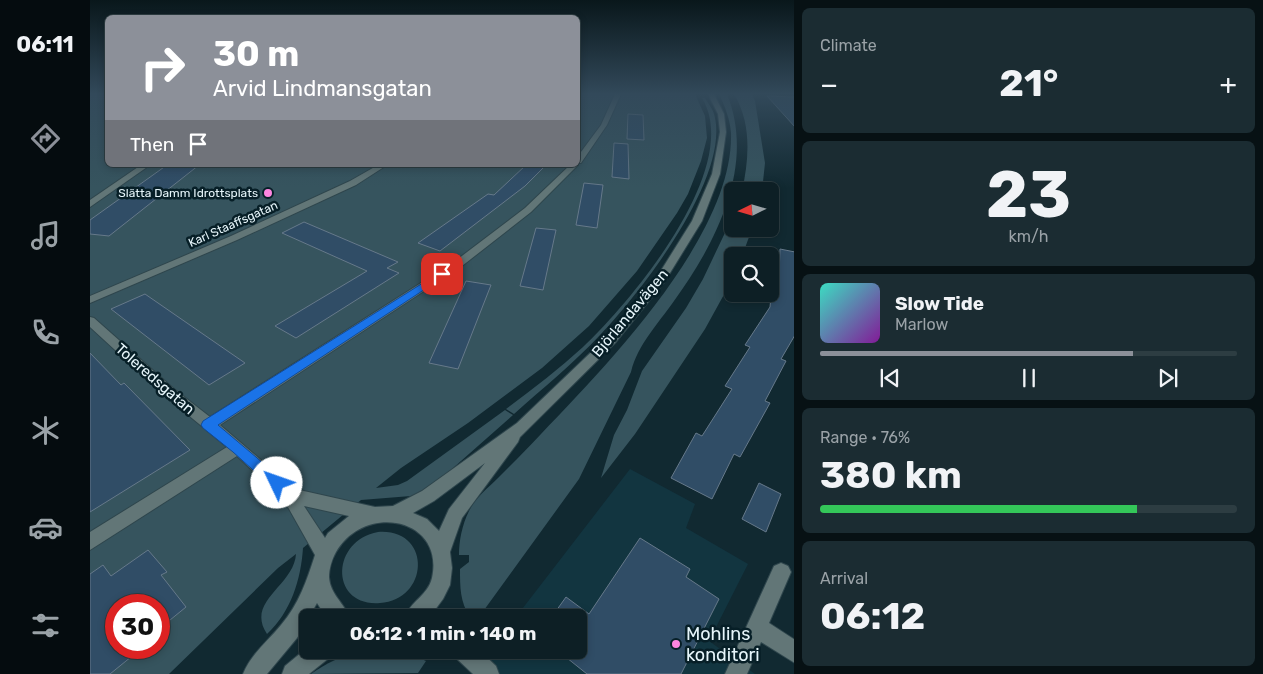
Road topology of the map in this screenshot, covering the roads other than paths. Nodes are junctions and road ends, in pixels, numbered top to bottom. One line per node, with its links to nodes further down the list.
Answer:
1 (604, 125): 3 (street)
2 (722, 125): 11 (street, Björlandavägen)
3 (580, 158)
4 (143, 167): 7 (street)
5 (379, 167): 8 (street, Karl Staaffsgatan)
6 (572, 167): 10 (street)
7 (90, 204)
8 (90, 300)
9 (90, 321): 10 (street, Toleredsgatan)
10 (208, 425): 12 (street, Toleredsgatan)
11 (522, 427): 15 (street, Björlandavägen); 17 (street, Björlandavägen)
12 (238, 448): 13 (street, Toleredsgatan); 16 (street)
13 (290, 495): 14 (street, Toleredsgatan); 18 (street, Toleredsgatan)
14 (374, 514): 15 (street, Björlandavägen); 18 (street, Björlandavägen)
15 (394, 514): 17 (street, Björlandavägen)
16 (90, 542)
17 (440, 551): 21 (street, Björlandavägen)
18 (322, 563): 20 (street); 26 (street, Björlandavägen)
19 (781, 572): 22 (street)
20 (331, 609)
21 (427, 609)
22 (757, 627): 23 (street); 29 (street)
23 (794, 653)
24 (308, 659): 27 (street)
25 (473, 659): 28 (street)
26 (254, 674)
27 (293, 674)
28 (488, 674)
29 (736, 674)

